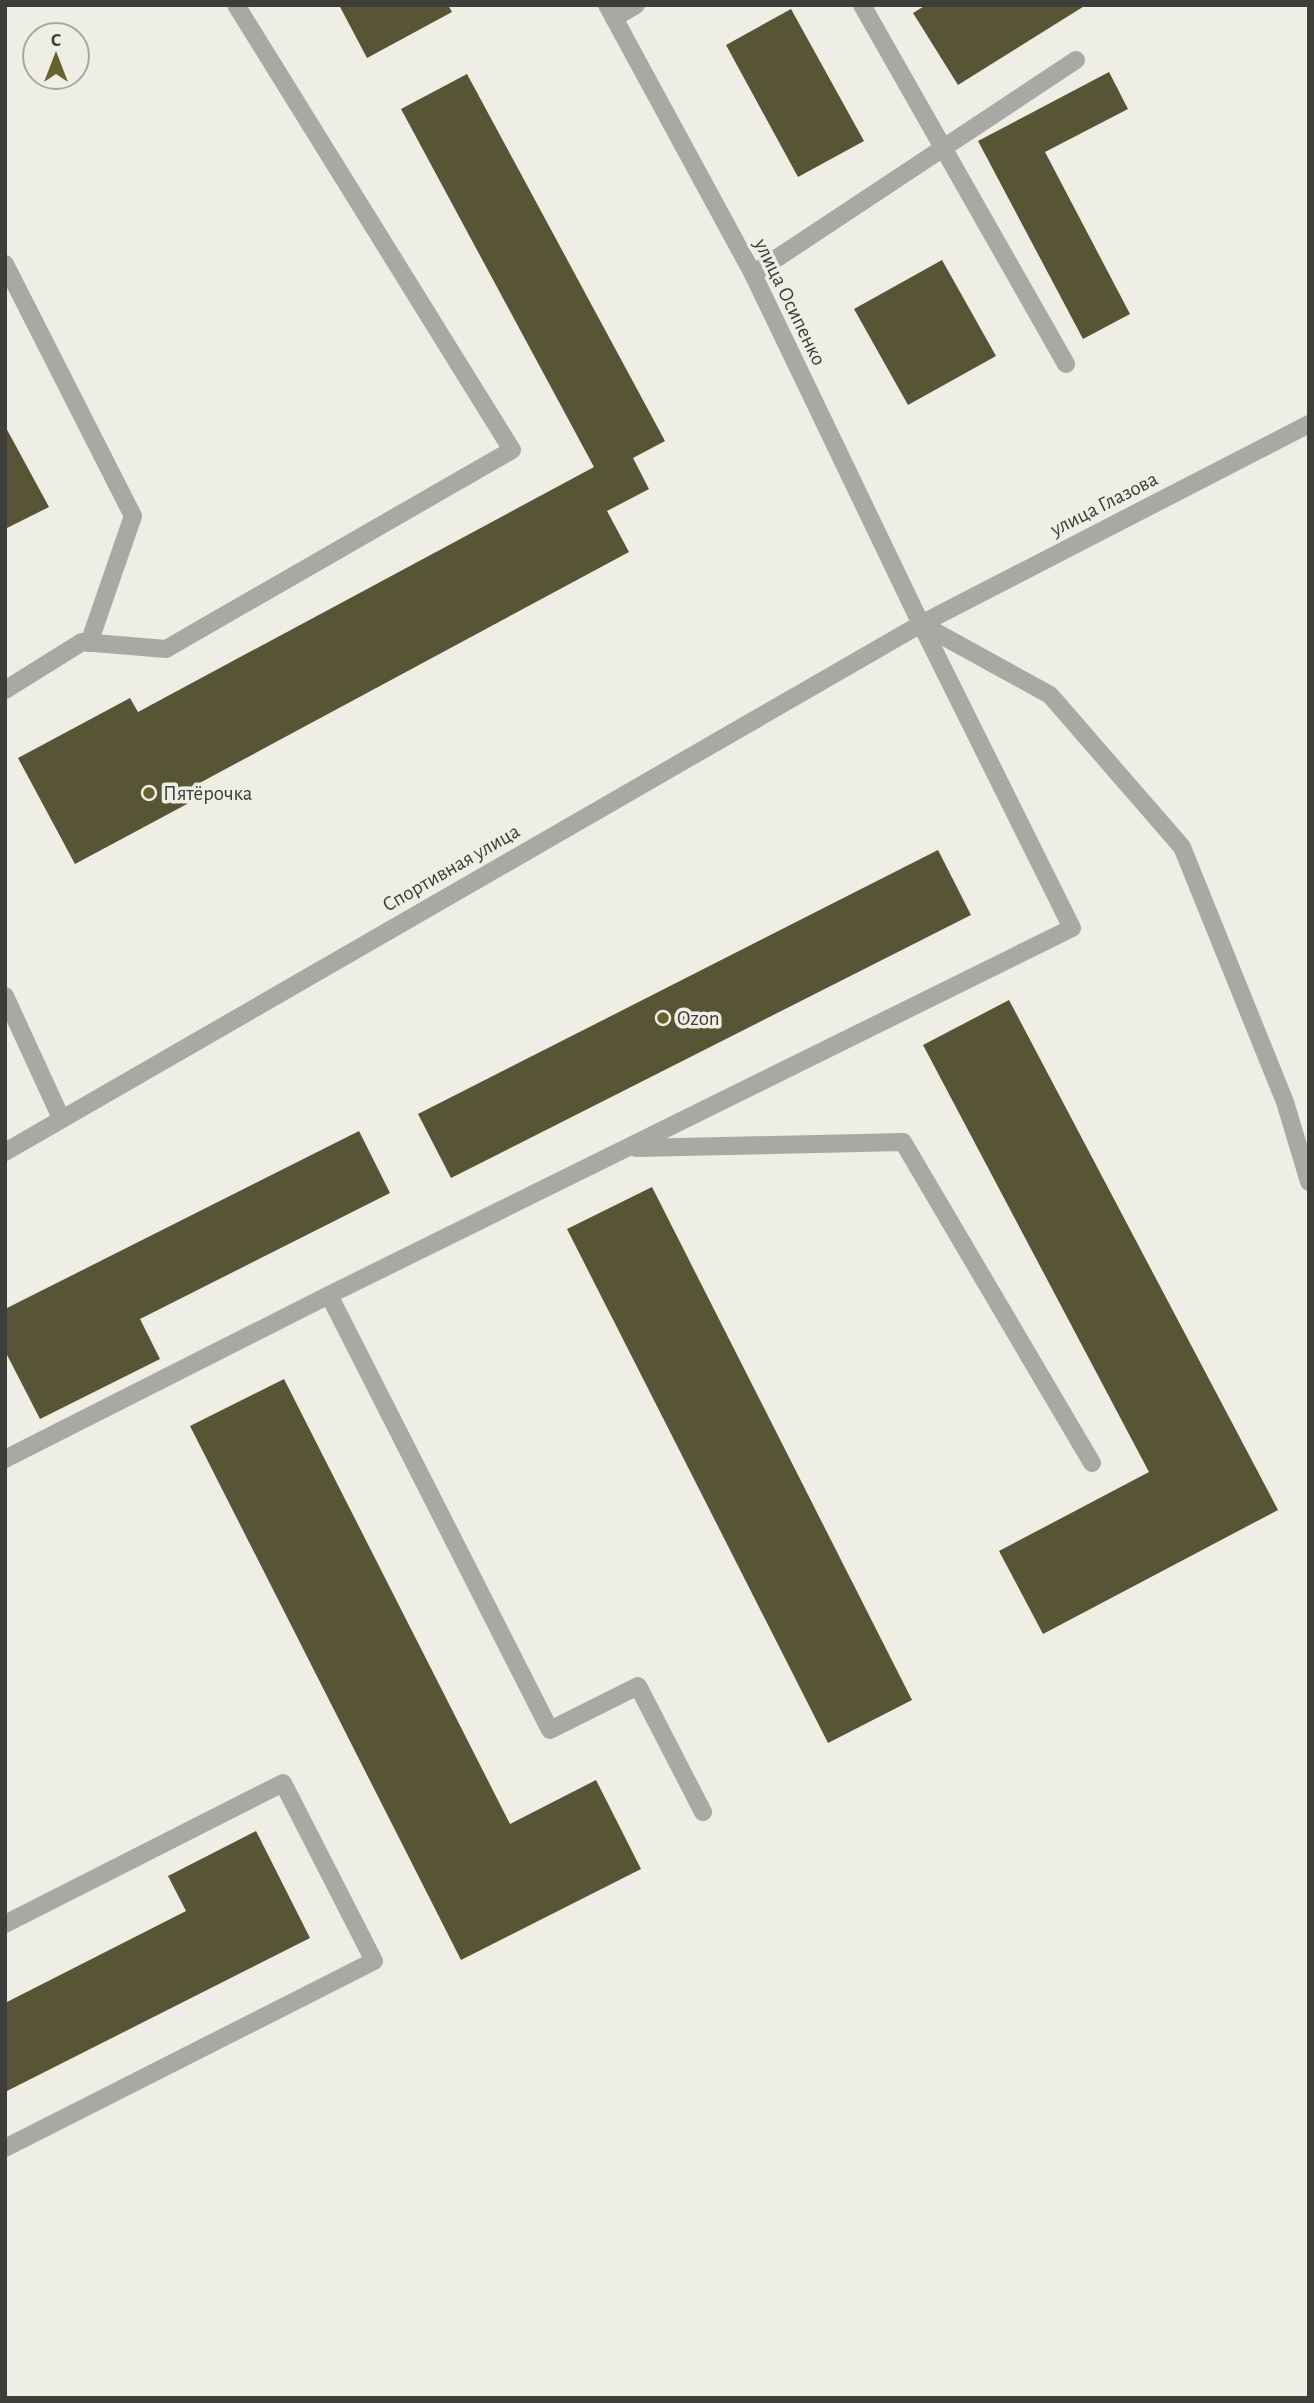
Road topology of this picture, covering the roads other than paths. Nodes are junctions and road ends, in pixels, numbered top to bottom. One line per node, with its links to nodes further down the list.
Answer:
1 (236, 5): 12 (street)
2 (636, 5): 4 (street)
3 (862, 5): 6 (street)
4 (610, 12): 8 (street, улица Осипенко)
5 (1076, 60): 6 (street)
6 (942, 147): 8 (street); 9 (street)
7 (5, 264): 12 (street)
8 (752, 274): 11 (street, улица Осипенко)
9 (1066, 364)
10 (1309, 424): 11 (street, улица Глазова)
11 (921, 624): 15 (street, Спортивная улица); 16 (street, улица Осипенко); 18 (street)
12 (89, 643): 13 (street)
13 (5, 690)
14 (5, 996): 15 (street)
15 (61, 1118): 17 (street, Спортивная улица)
16 (629, 1148): 19 (street); 21 (street)
17 (5, 1152)
18 (1309, 1182)
19 (329, 1295): 20 (street); 22 (street)
20 (5, 1459)
21 (1092, 1463)
22 (703, 1812)
23 (5, 1924): 24 (street)
24 (5, 2148)

